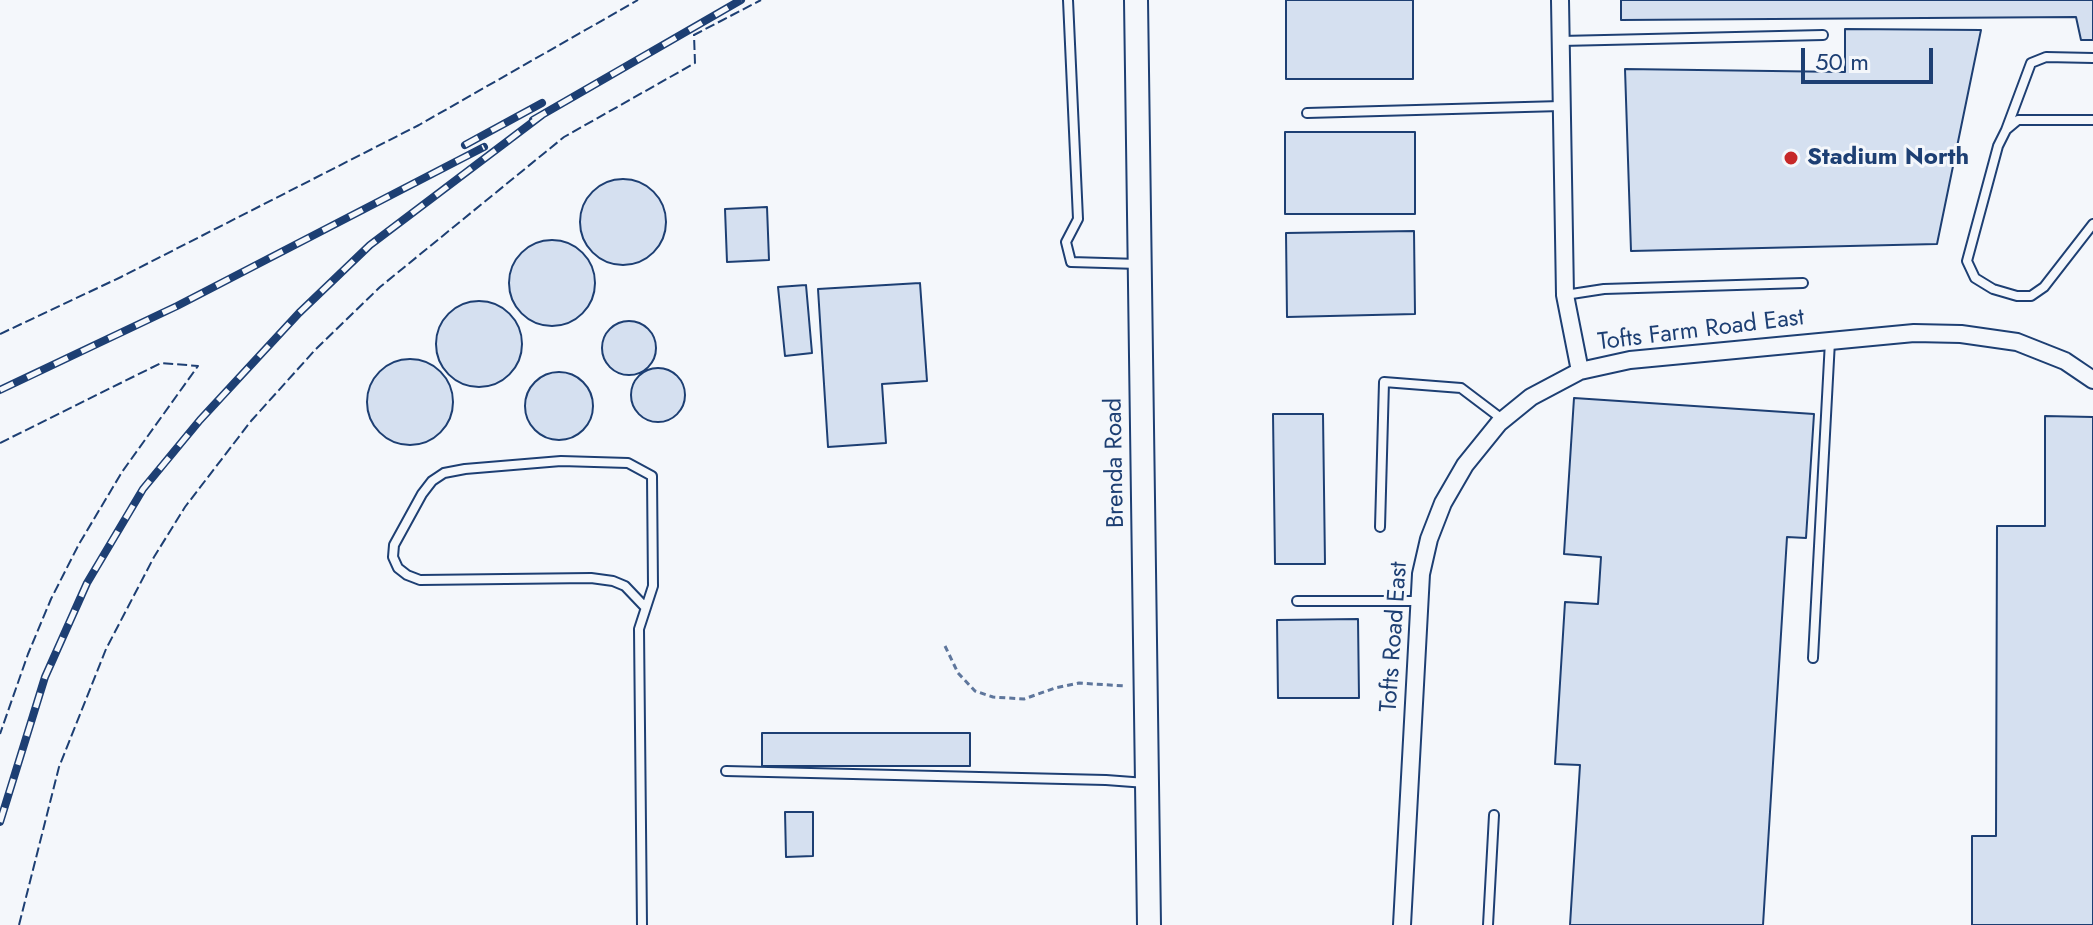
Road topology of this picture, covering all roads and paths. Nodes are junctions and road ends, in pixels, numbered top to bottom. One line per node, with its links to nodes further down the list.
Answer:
1 (1068, 0): 12 (lane)
2 (1136, 0): 12 (main road, Brenda Road)
3 (1560, 0): 5 (street, Tofts Farm Road East)
4 (1823, 35): 5 (lane)
5 (1561, 41): 7 (street, Tofts Farm Road East)
6 (2093, 58): 10 (lane)
7 (1562, 106): 8 (lane); 14 (street, Tofts Farm Road East)
8 (1307, 113)
9 (2093, 120): 10 (lane)
10 (2006, 130): 11 (lane)
11 (2093, 224)
12 (1139, 264): 25 (main road, Brenda Road)
13 (1803, 283): 14 (lane)
14 (1565, 295): 16 (street, Tofts Farm Road East)
15 (1830, 340): 16 (street, Tofts Farm Road East); 17 (street, Tofts Farm Road East); 24 (lane)
16 (1580, 371): 18 (street, Tofts Road East)
17 (2093, 380)
18 (1503, 420): 19 (lane); 21 (street, Tofts Road East)
19 (1380, 527)
20 (1297, 601): 21 (lane)
21 (1420, 601): 31 (street, Tofts Road East)
22 (645, 607): 22 (lane); 29 (lane)
23 (945, 646): 25 (path)
24 (1813, 658)
25 (1145, 687): 27 (main road, Brenda Road)
26 (726, 771): 27 (lane)
27 (1147, 783): 30 (main road, Brenda Road)
28 (1494, 815): 32 (lane)
29 (642, 925)
30 (1149, 925)
31 (1402, 925)
32 (1488, 925)

